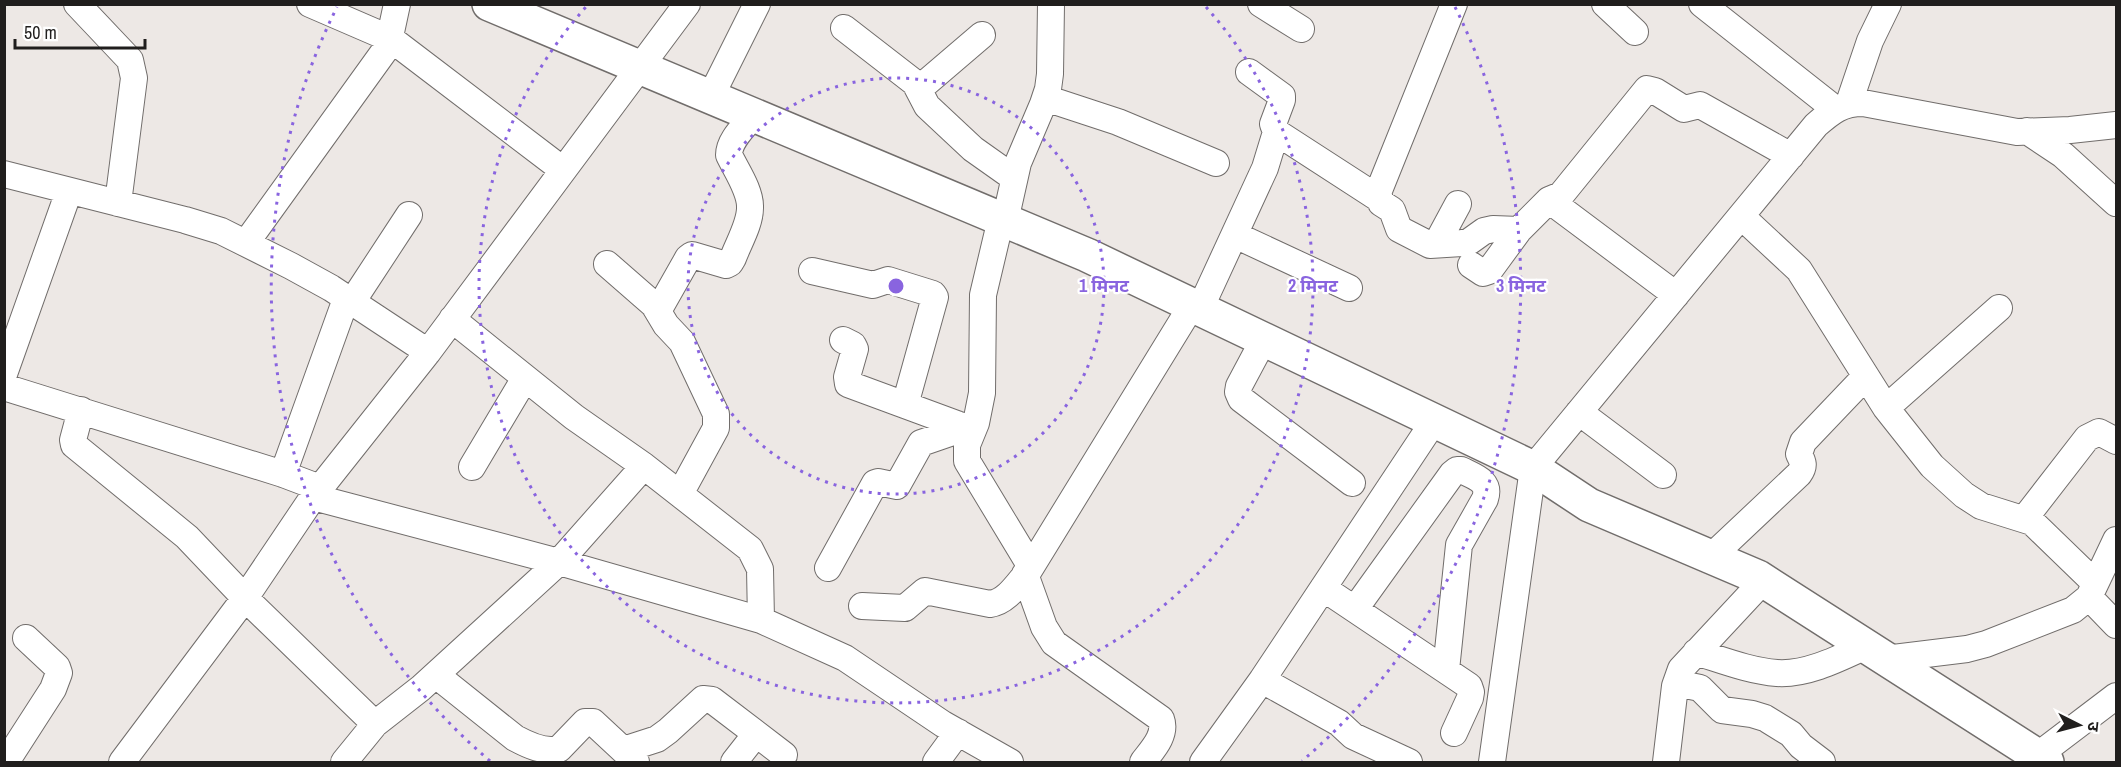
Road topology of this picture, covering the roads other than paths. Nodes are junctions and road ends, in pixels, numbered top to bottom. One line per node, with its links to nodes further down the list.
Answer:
1 (77, 4): 36 (street)
2 (310, 4): 17 (street)
3 (398, 4): 17 (street)
4 (489, 4): 18 (main road)
5 (687, 4): 18 (street)
6 (757, 4): 21 (street)
7 (1051, 4): 22 (street)
8 (1262, 4): 14 (street)
9 (1454, 4): 34 (street)
10 (1605, 4): 15 (street)
11 (1702, 4): 23 (street)
12 (1888, 4): 23 (street)
13 (844, 28): 20 (street)
14 (1301, 29)
15 (1635, 32)
16 (982, 34): 20 (street)
17 (391, 39): 30 (street); 44 (street)
18 (639, 69): 21 (main road); 30 (street)
19 (1249, 72): 27 (street)
20 (920, 88): 32 (street)
21 (710, 98): 24 (main road)
22 (1045, 98): 29 (street); 32 (street)
23 (1842, 106): 26 (street); 28 (street)
24 (753, 116): 41 (main road); 54 (street)
25 (2116, 125): 26 (street)
26 (2027, 131): 37 (street)
27 (1276, 132): 34 (street); 43 (street)
28 (1791, 156): 35 (street); 40 (street)
29 (1216, 163)
30 (563, 170): 55 (street)
31 (4, 174): 33 (street)
32 (1014, 178): 41 (street)
33 (69, 190): 36 (street); 59 (street)
34 (1378, 198): 45 (street)
35 (1549, 200): 42 (street); 50 (street)
36 (118, 203): 44 (street)
37 (2116, 203)
38 (1458, 204): 45 (street)
39 (409, 216): 51 (street)
40 (1741, 216): 50 (street); 60 (street)
41 (1003, 220): 52 (main road); 68 (street)
42 (1519, 230): 45 (street); 47 (street)
43 (1235, 235): 49 (street); 52 (street)
44 (246, 243): 51 (street)
45 (1437, 243)
46 (607, 264): 54 (street)
47 (1471, 265)
48 (812, 271): 63 (street)
49 (1349, 288)
50 (1676, 295): 66 (street)
51 (349, 301): 58 (street); 73 (street)
52 (1196, 307): 56 (main road); 83 (street)
53 (1999, 308): 64 (street)
54 (658, 310): 77 (street)
55 (452, 319): 58 (street); 61 (street)
56 (1264, 339): 67 (main road); 75 (street)
57 (843, 340): 63 (street)
58 (428, 352): 76 (street)
59 (4, 374)
60 (1865, 377): 64 (street); 80 (street)
61 (525, 378): 70 (street); 71 (street)
62 (4, 387): 65 (street)
63 (905, 405): 68 (street)
64 (1886, 408): 78 (street)
65 (81, 410): 73 (street); 87 (street)
66 (1579, 412): 72 (street); 74 (street)
67 (1434, 421): 72 (main road); 85 (street)
68 (965, 427): 82 (street); 83 (street)
69 (2116, 441): 78 (street)
70 (644, 466): 77 (street); 81 (street)
71 (472, 467)
72 (1533, 468): 80 (main road); 116 (street)
73 (283, 474): 76 (street)
74 (1663, 475)
75 (1352, 483)
76 (316, 492): 81 (street); 87 (street)
77 (680, 494): 90 (street)
78 (2025, 518): 86 (street)
79 (2113, 553): 86 (street)
80 (1711, 557): 84 (main road)
81 (559, 562): 90 (street); 96 (street)
82 (828, 568)
83 (1028, 571): 88 (street); 107 (street)
84 (1763, 581): 93 (street); 94 (main road)
85 (1323, 588): 89 (street); 97 (street)
86 (2092, 590): 91 (street); 94 (street)
87 (245, 598): 100 (street); 109 (street)
88 (862, 606)
89 (1356, 609): 95 (street); 95 (street)
90 (761, 620): 101 (street)
91 (2116, 625)
92 (26, 638): 108 (street)
93 (1696, 652): 94 (street); 98 (street)
94 (1876, 653): 106 (main road)
95 (1446, 670): 103 (street)
96 (436, 675): 100 (street); 105 (street)
97 (1262, 680): 114 (street); 115 (street)
98 (1676, 682): 117 (street); 118 (street)
99 (2116, 696): 106 (street)
100 (375, 724): 110 (street)
101 (958, 732): 112 (street); 113 (street)
102 (756, 734): 104 (street); 105 (street); 111 (street)
103 (1454, 734)
104 (784, 755)
105 (629, 756)
106 (2038, 760)
107 (1148, 761)
108 (6, 762)
109 (122, 762)
110 (344, 762)
111 (734, 762)
112 (936, 762)
113 (1010, 762)
114 (1203, 762)
115 (1409, 762)
116 (1492, 762)
117 (1666, 762)
118 (1822, 762)
119 (1828, 762): 120 (street)
120 (1841, 762)

